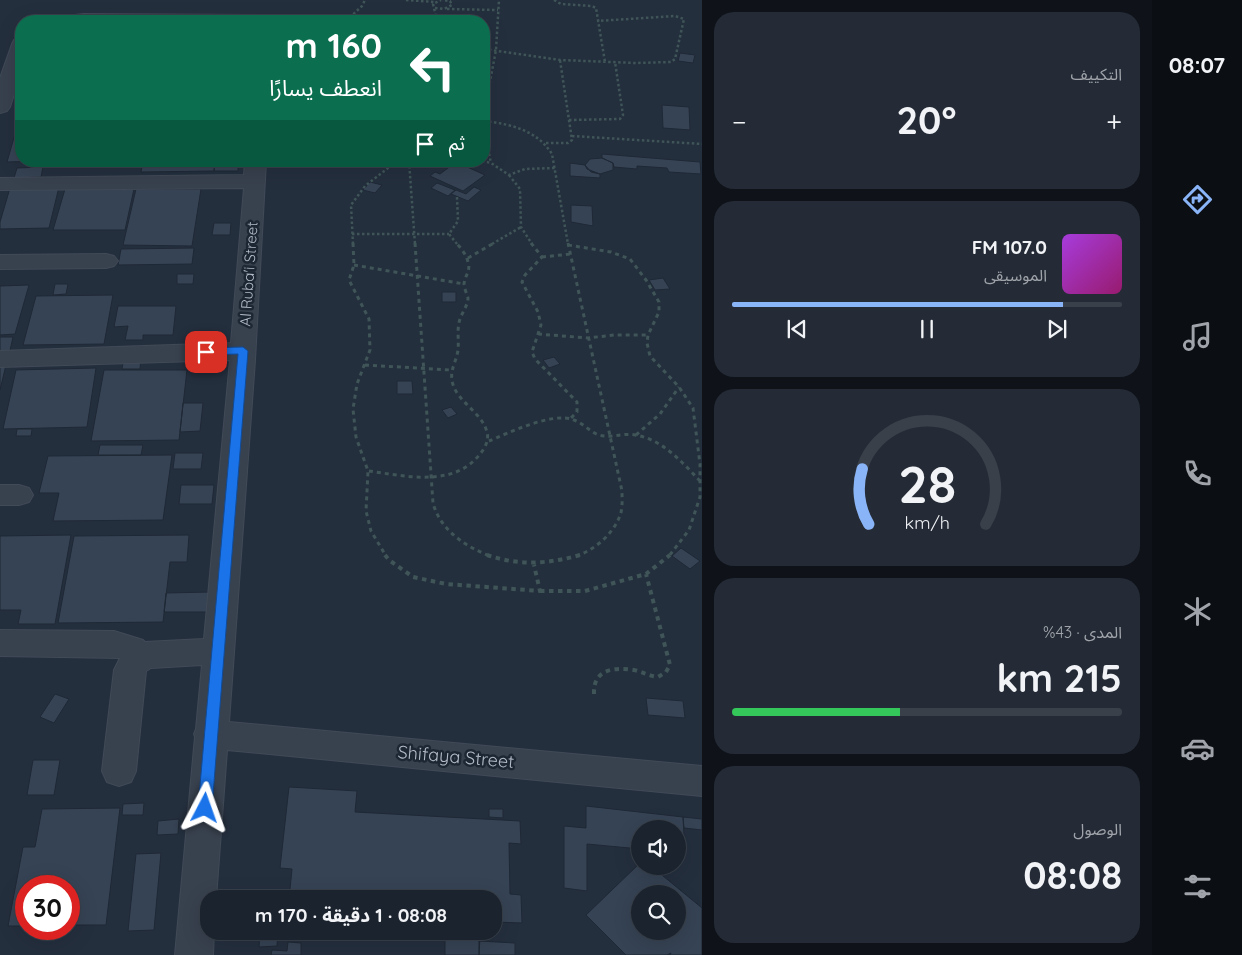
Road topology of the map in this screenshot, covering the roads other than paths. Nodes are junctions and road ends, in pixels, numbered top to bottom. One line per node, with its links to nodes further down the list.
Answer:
1 (227, 0): 3 (street)
2 (271, 0): 4 (street)
3 (225, 15)
4 (269, 15)
5 (15, 71): 6 (street)
6 (8, 102)
7 (256, 171): 8 (street); 11 (street, Al Ruba'i Street)
8 (0, 184)
9 (106, 261): 10 (street)
10 (0, 262)
11 (243, 351): 12 (street); 14 (street, Al Ruba'i Street)
12 (0, 359)
13 (0, 643): 15 (street)
14 (218, 650): 15 (street); 16 (street, Al Ruba'i Street)
15 (140, 658): 17 (street)
16 (210, 734): 18 (street, Shifaya Street); 19 (street, Al Ruba'i Street)
17 (119, 771)
18 (702, 781)
19 (194, 955)

